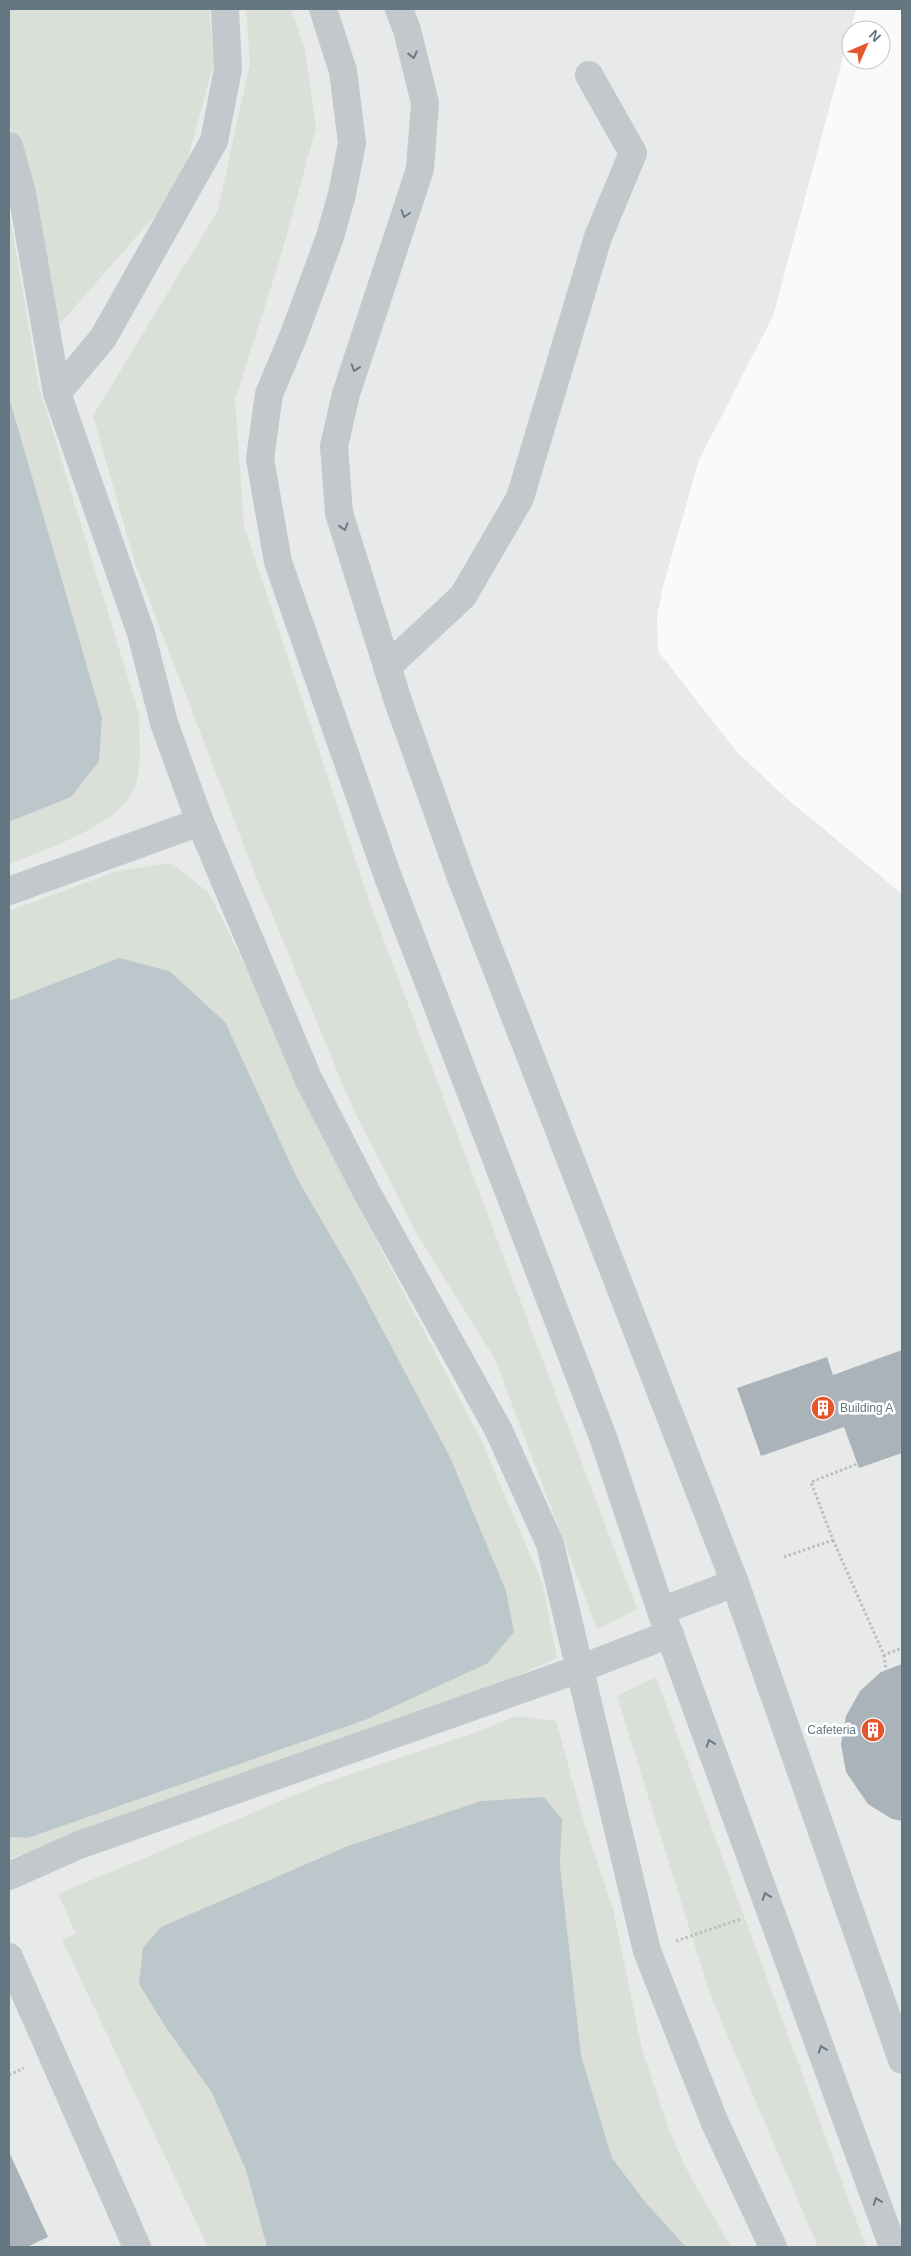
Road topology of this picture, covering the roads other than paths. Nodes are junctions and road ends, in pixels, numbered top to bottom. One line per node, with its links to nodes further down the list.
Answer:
1 (225, 9): 6 (lane)
2 (323, 9): 11 (lane)
3 (399, 9): 7 (lane, one-way to 7)
4 (589, 75): 7 (lane)
5 (9, 146): 6 (lane)
6 (57, 394): 8 (lane)
7 (387, 667): 10 (lane)
8 (200, 822): 9 (lane); 12 (lane)
9 (9, 891)
10 (735, 1583): 11 (lane); 15 (lane)
11 (666, 1623): 12 (lane); 18 (lane, one-way to 11)
12 (579, 1668): 13 (lane); 17 (lane)
13 (9, 1876)
14 (9, 1957): 16 (lane)
15 (902, 2060)
16 (137, 2247)
17 (773, 2247)
18 (894, 2247)

